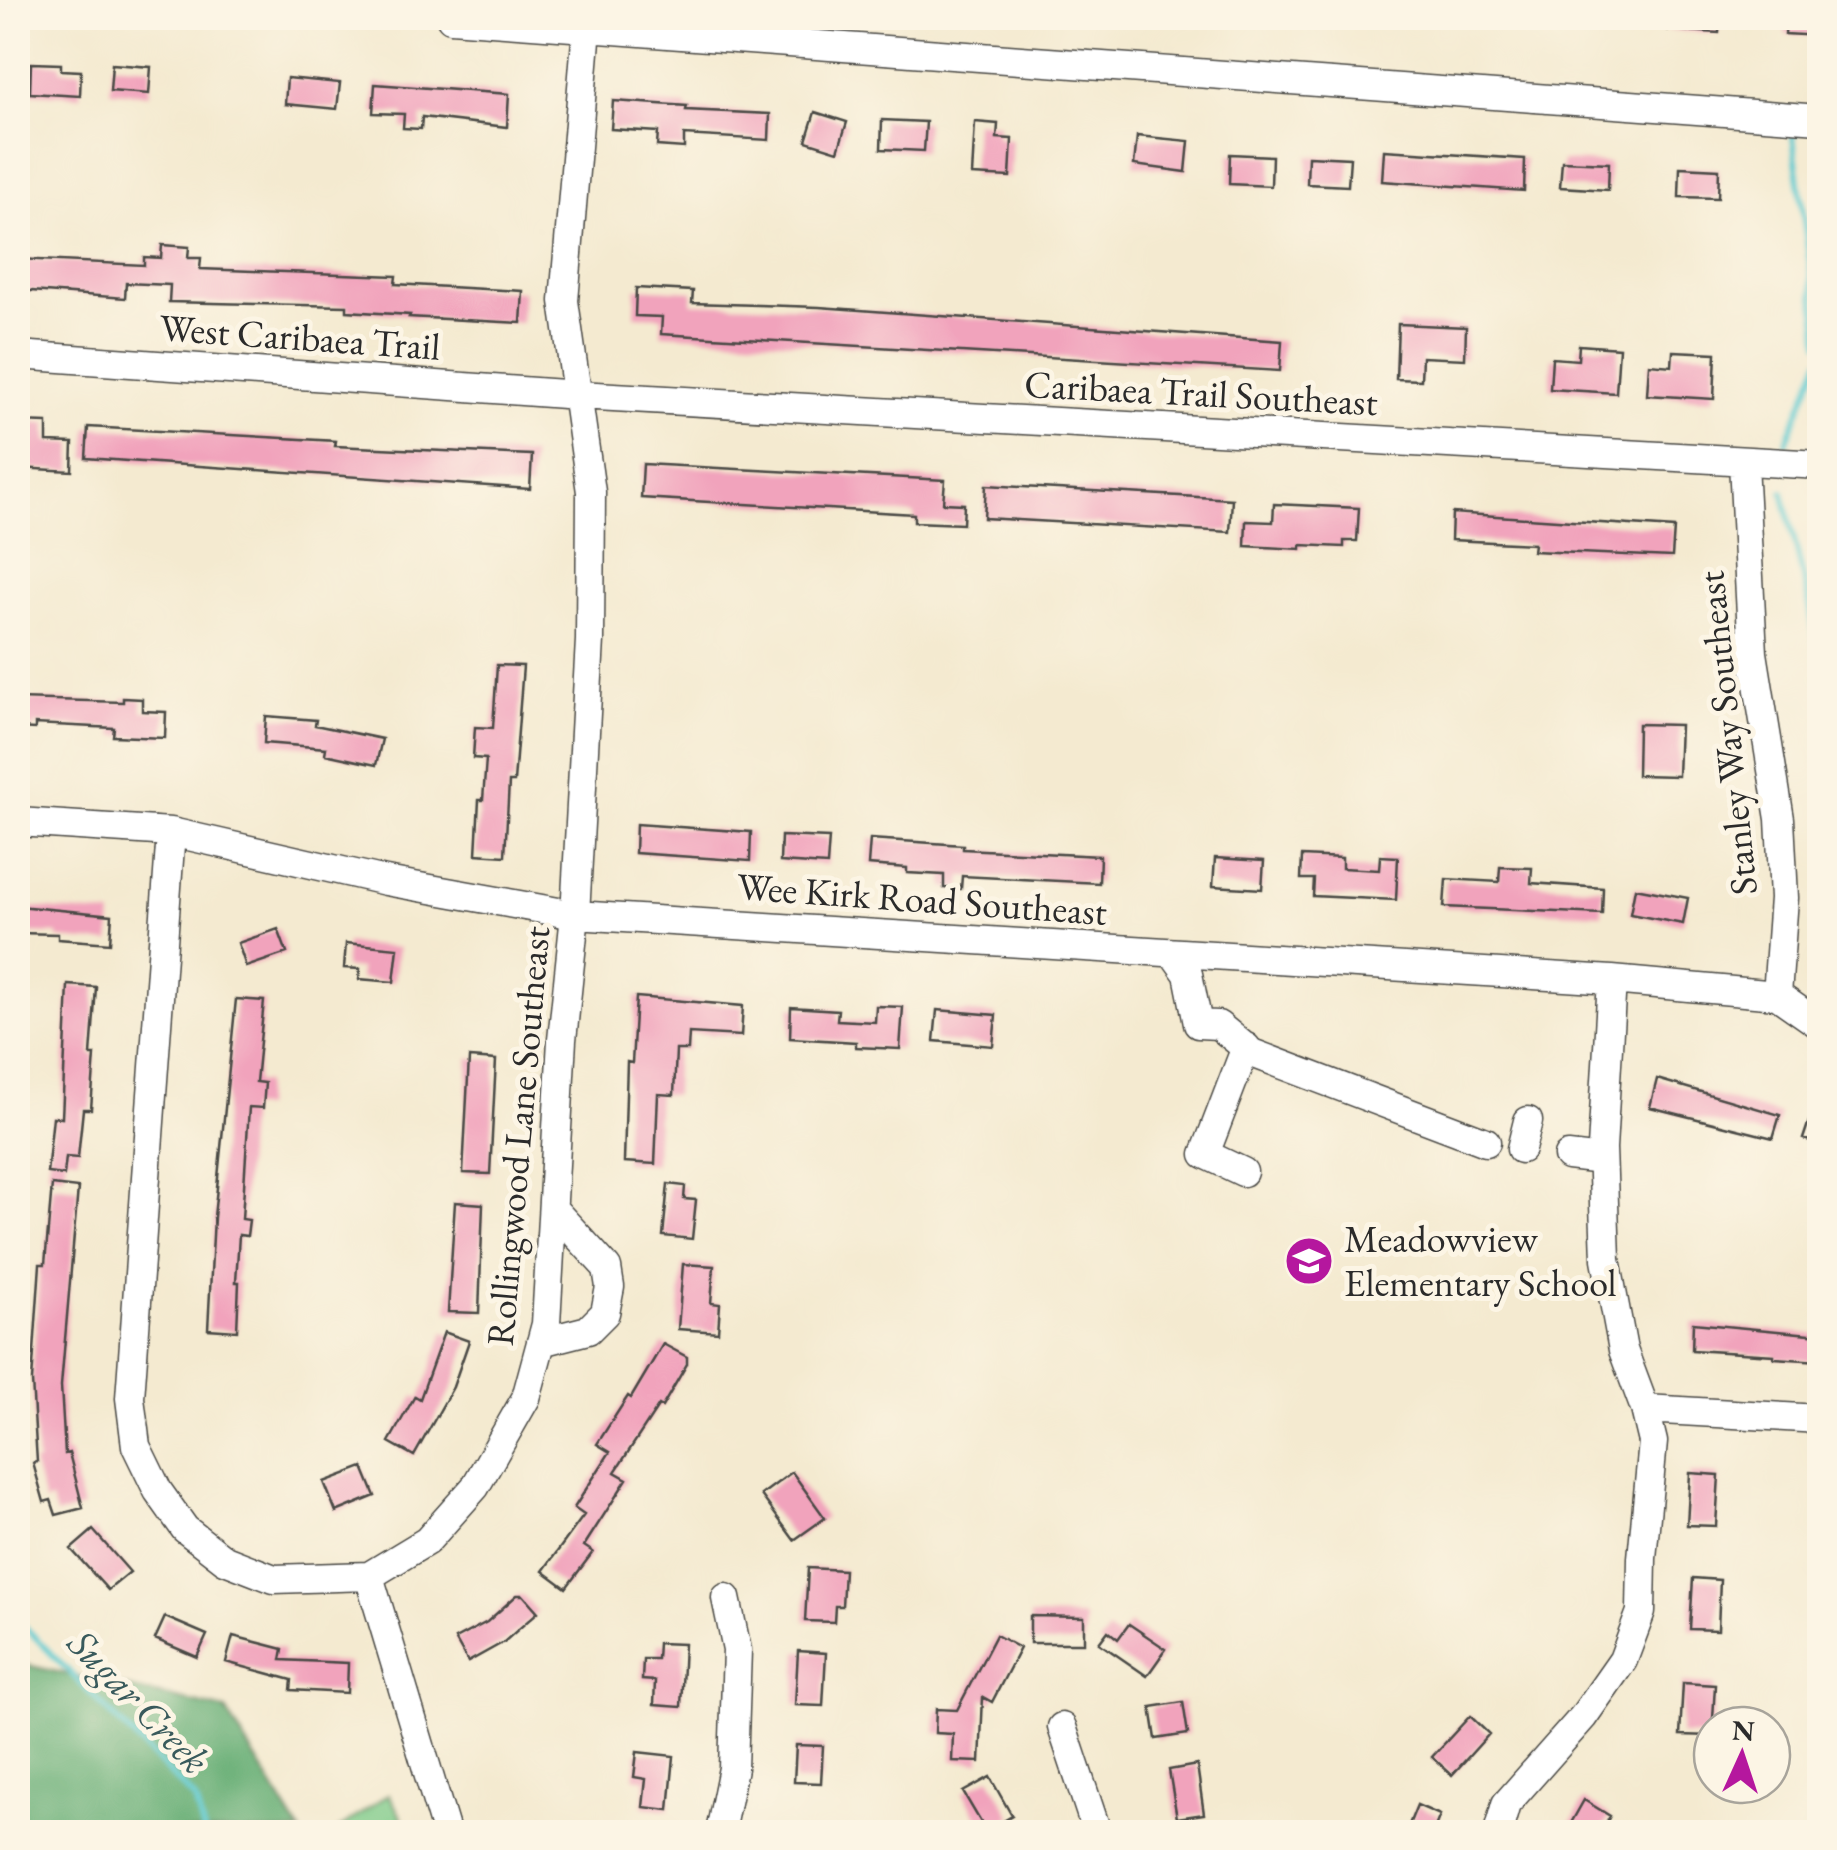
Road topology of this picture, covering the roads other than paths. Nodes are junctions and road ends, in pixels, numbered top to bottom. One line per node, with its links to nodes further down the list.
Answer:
1 (451, 18): 2 (street)
2 (605, 25): 3 (street); 5 (street, Rollingwood Lane Southeast)
3 (1820, 119)
4 (18, 355): 5 (street, West Caribaea Trail)
5 (578, 394): 6 (street, Caribaea Trail Southeast); 10 (street, Rollingwood Lane Southeast)
6 (1743, 463): 7 (street, Caribaea Trail Southeast); 13 (street, Stanley Way Southeast)
7 (1820, 465)
8 (18, 822): 9 (street, Wee Kirk Road Southeast)
9 (171, 832): 10 (street, Wee Kirk Road Southeast); 24 (street, Rollingwood Lane Southeast)
10 (576, 915): 11 (street, Wee Kirk Road Southeast); 20 (street, Rollingwood Lane Southeast)
11 (1173, 952): 12 (street, Wee Kirk Road Southeast); 15 (street)
12 (1612, 980): 13 (street, Wee Kirk Road Southeast); 18 (street)
13 (1778, 995): 14 (street)
14 (1820, 1025)
15 (1246, 1048): 16 (street); 19 (street)
16 (1486, 1142)
17 (1568, 1156): 18 (street)
18 (1602, 1160): 22 (street)
19 (1244, 1172)
20 (553, 1208): 21 (street, Rollingwood Lane Southeast); 21 (street)
21 (542, 1342): 24 (street, Rollingwood Lane Southeast)
22 (1645, 1409): 23 (street); 30 (street)
23 (1820, 1419)
24 (369, 1576): 27 (street)
25 (726, 1598): 28 (street)
26 (1062, 1727): 29 (street)
27 (446, 1832)
28 (720, 1832)
29 (1097, 1832)
30 (1498, 1832)

